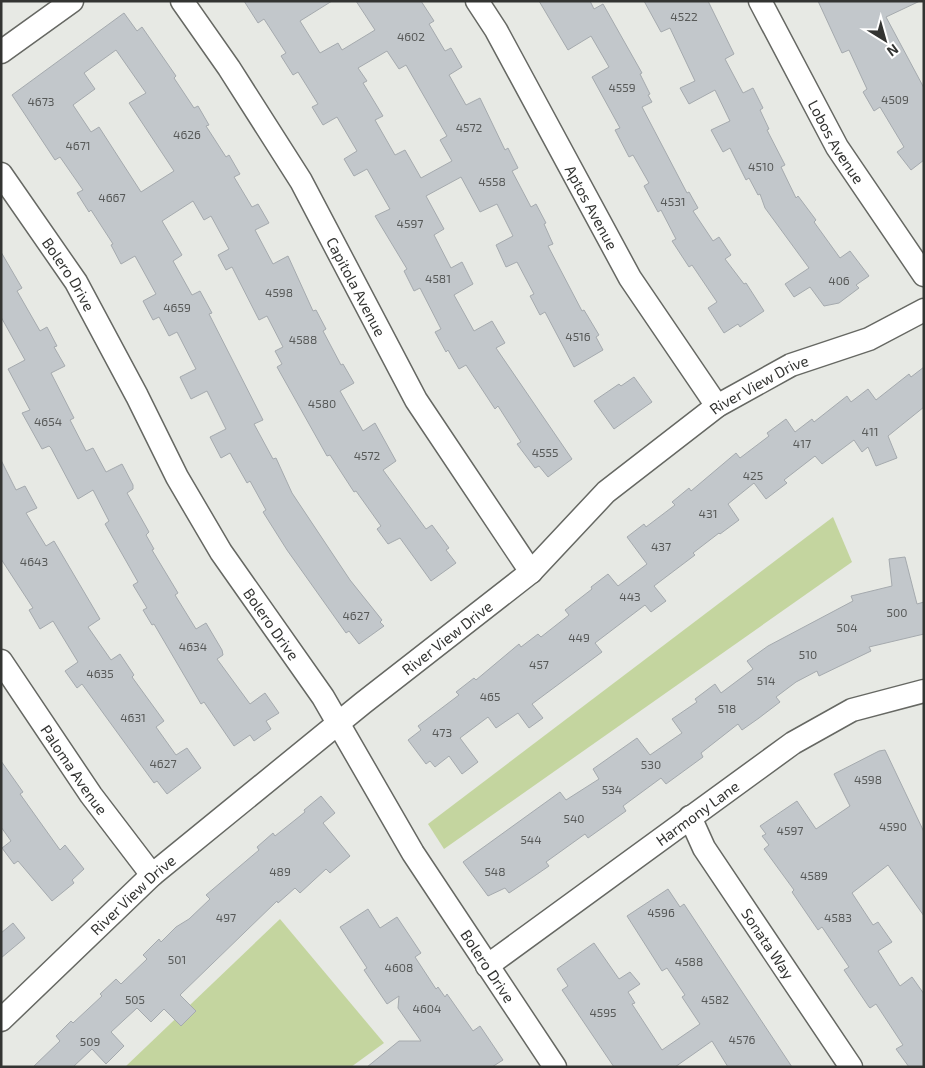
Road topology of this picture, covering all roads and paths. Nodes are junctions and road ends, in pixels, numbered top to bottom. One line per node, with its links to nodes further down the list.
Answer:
1 (72, 1): 5 (street)
2 (182, 1): 10 (street, Capitola Avenue)
3 (477, 1): 9 (street, Aptos Avenue)
4 (760, 1): 7 (street, Lobos Avenue)
5 (1, 52)
6 (1, 174): 13 (street, Bolero Drive)
7 (924, 275)
8 (924, 310): 9 (street, River View Drive)
9 (717, 406): 10 (street, River View Drive)
10 (531, 572): 13 (street, River View Drive)
11 (1, 661): 15 (street, Paloma Avenue)
12 (922, 695): 14 (street, Harmony Lane)
13 (338, 724): 15 (street, River View Drive); 16 (street, Bolero Drive)
14 (690, 817): 16 (street, Harmony Lane); 19 (street, Sonata Way)
15 (152, 875): 17 (street, River View Drive)
16 (487, 966): 18 (street, Bolero Drive)
17 (1, 1020)
18 (555, 1067)
19 (851, 1067)

